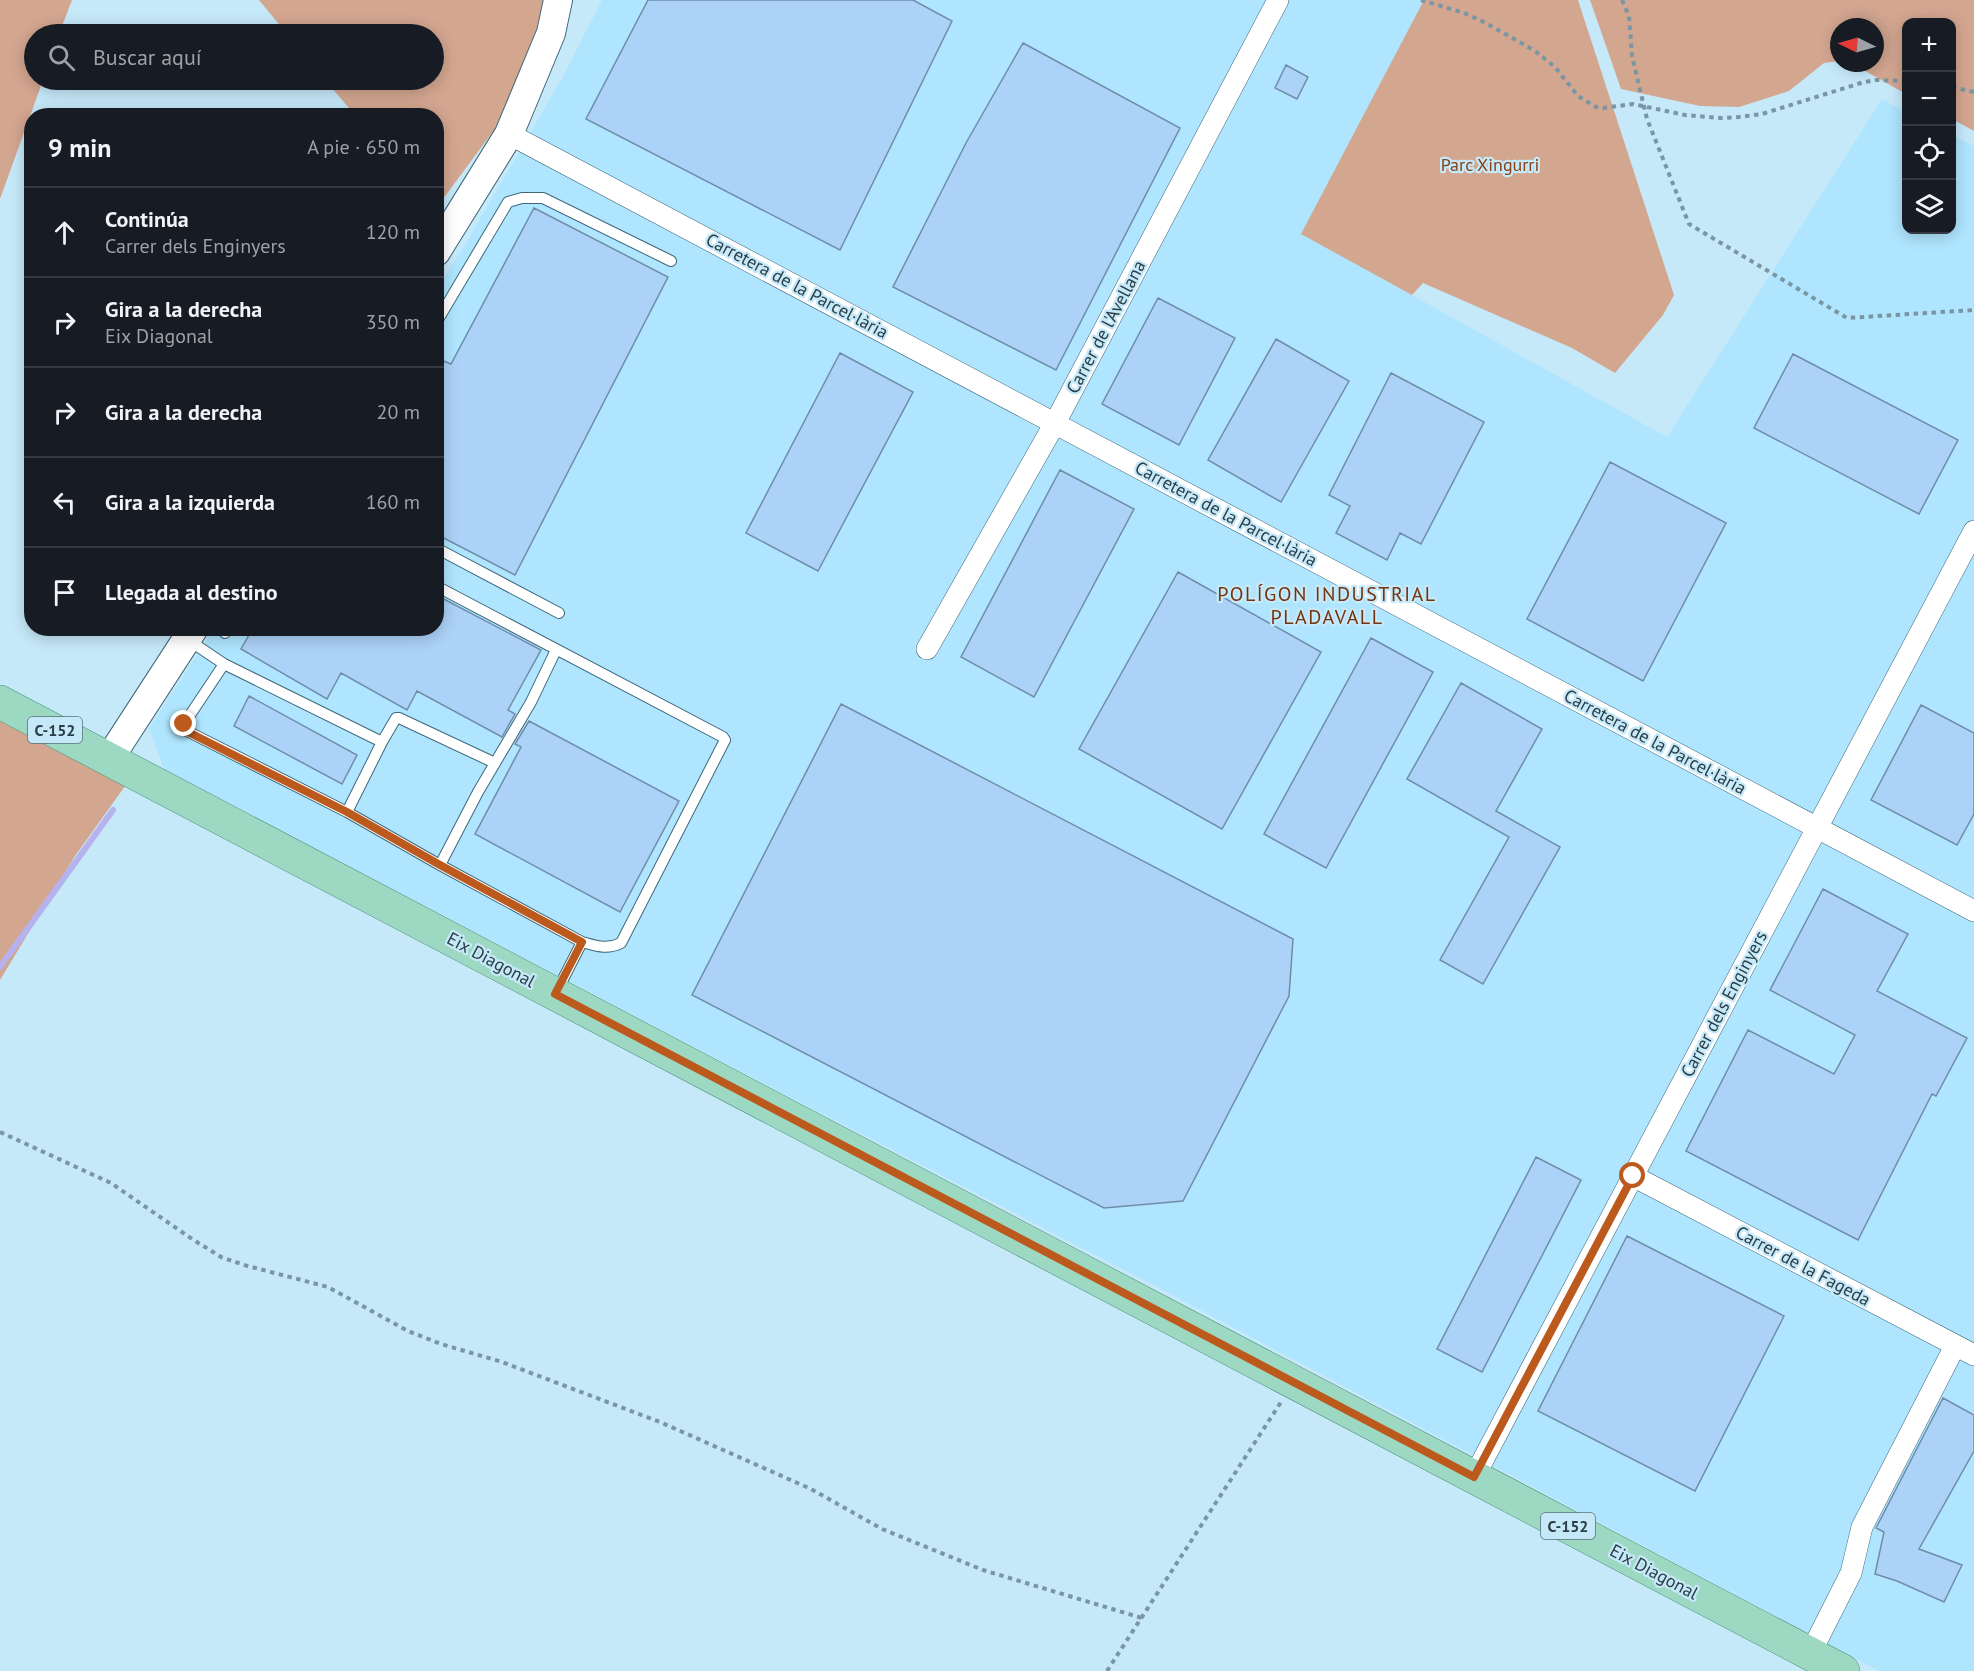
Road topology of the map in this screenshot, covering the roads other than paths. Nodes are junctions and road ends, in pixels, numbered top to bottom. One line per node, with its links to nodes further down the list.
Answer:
1 (558, 0): 3 (street)
2 (1278, 0): 7 (street, Carrer de l'Avellana)
3 (509, 134): 4 (street); 7 (street, Carretera de la Parcel·lària)
4 (444, 239)
5 (671, 261): 6 (lane)
6 (444, 308)
7 (1055, 423): 15 (street, Carrer de l'Avellana); 22 (street, Carretera de la Parcel·lària)
8 (1974, 531): 22 (street, Carrer dels Enginyers)
9 (444, 552): 11 (lane)
10 (444, 590): 14 (lane)
11 (559, 613)
12 (190, 636): 19 (street)
13 (193, 636): 16 (lane)
14 (556, 650): 20 (lane); 25 (lane)
15 (927, 650)
16 (224, 664): 18 (lane); 21 (lane)
17 (0, 702): 19 (main road, Eix Diagonal / C-152)
18 (382, 742): 20 (lane); 21 (lane)
19 (109, 759): 26 (main road, Eix Diagonal / C-152)
20 (495, 763): 23 (lane)
21 (347, 812): 23 (lane)
22 (1816, 828): 24 (street, Carretera de la Parcel·lària); 27 (street, Carrer dels Enginyers)
23 (440, 865): 25 (lane)
24 (1974, 911)
25 (582, 942): 26 (lane)
26 (555, 994): 29 (main road, Eix Diagonal / C-152)
27 (1633, 1176): 28 (street, Carrer de la Fageda); 29 (street, Carrer dels Enginyers)
28 (1965, 1351): 30 (street)
29 (1474, 1477): 30 (main road, Eix Diagonal / C-152)
30 (1810, 1654): 31 (main road, Eix Diagonal / C-152)
31 (1843, 1671)

